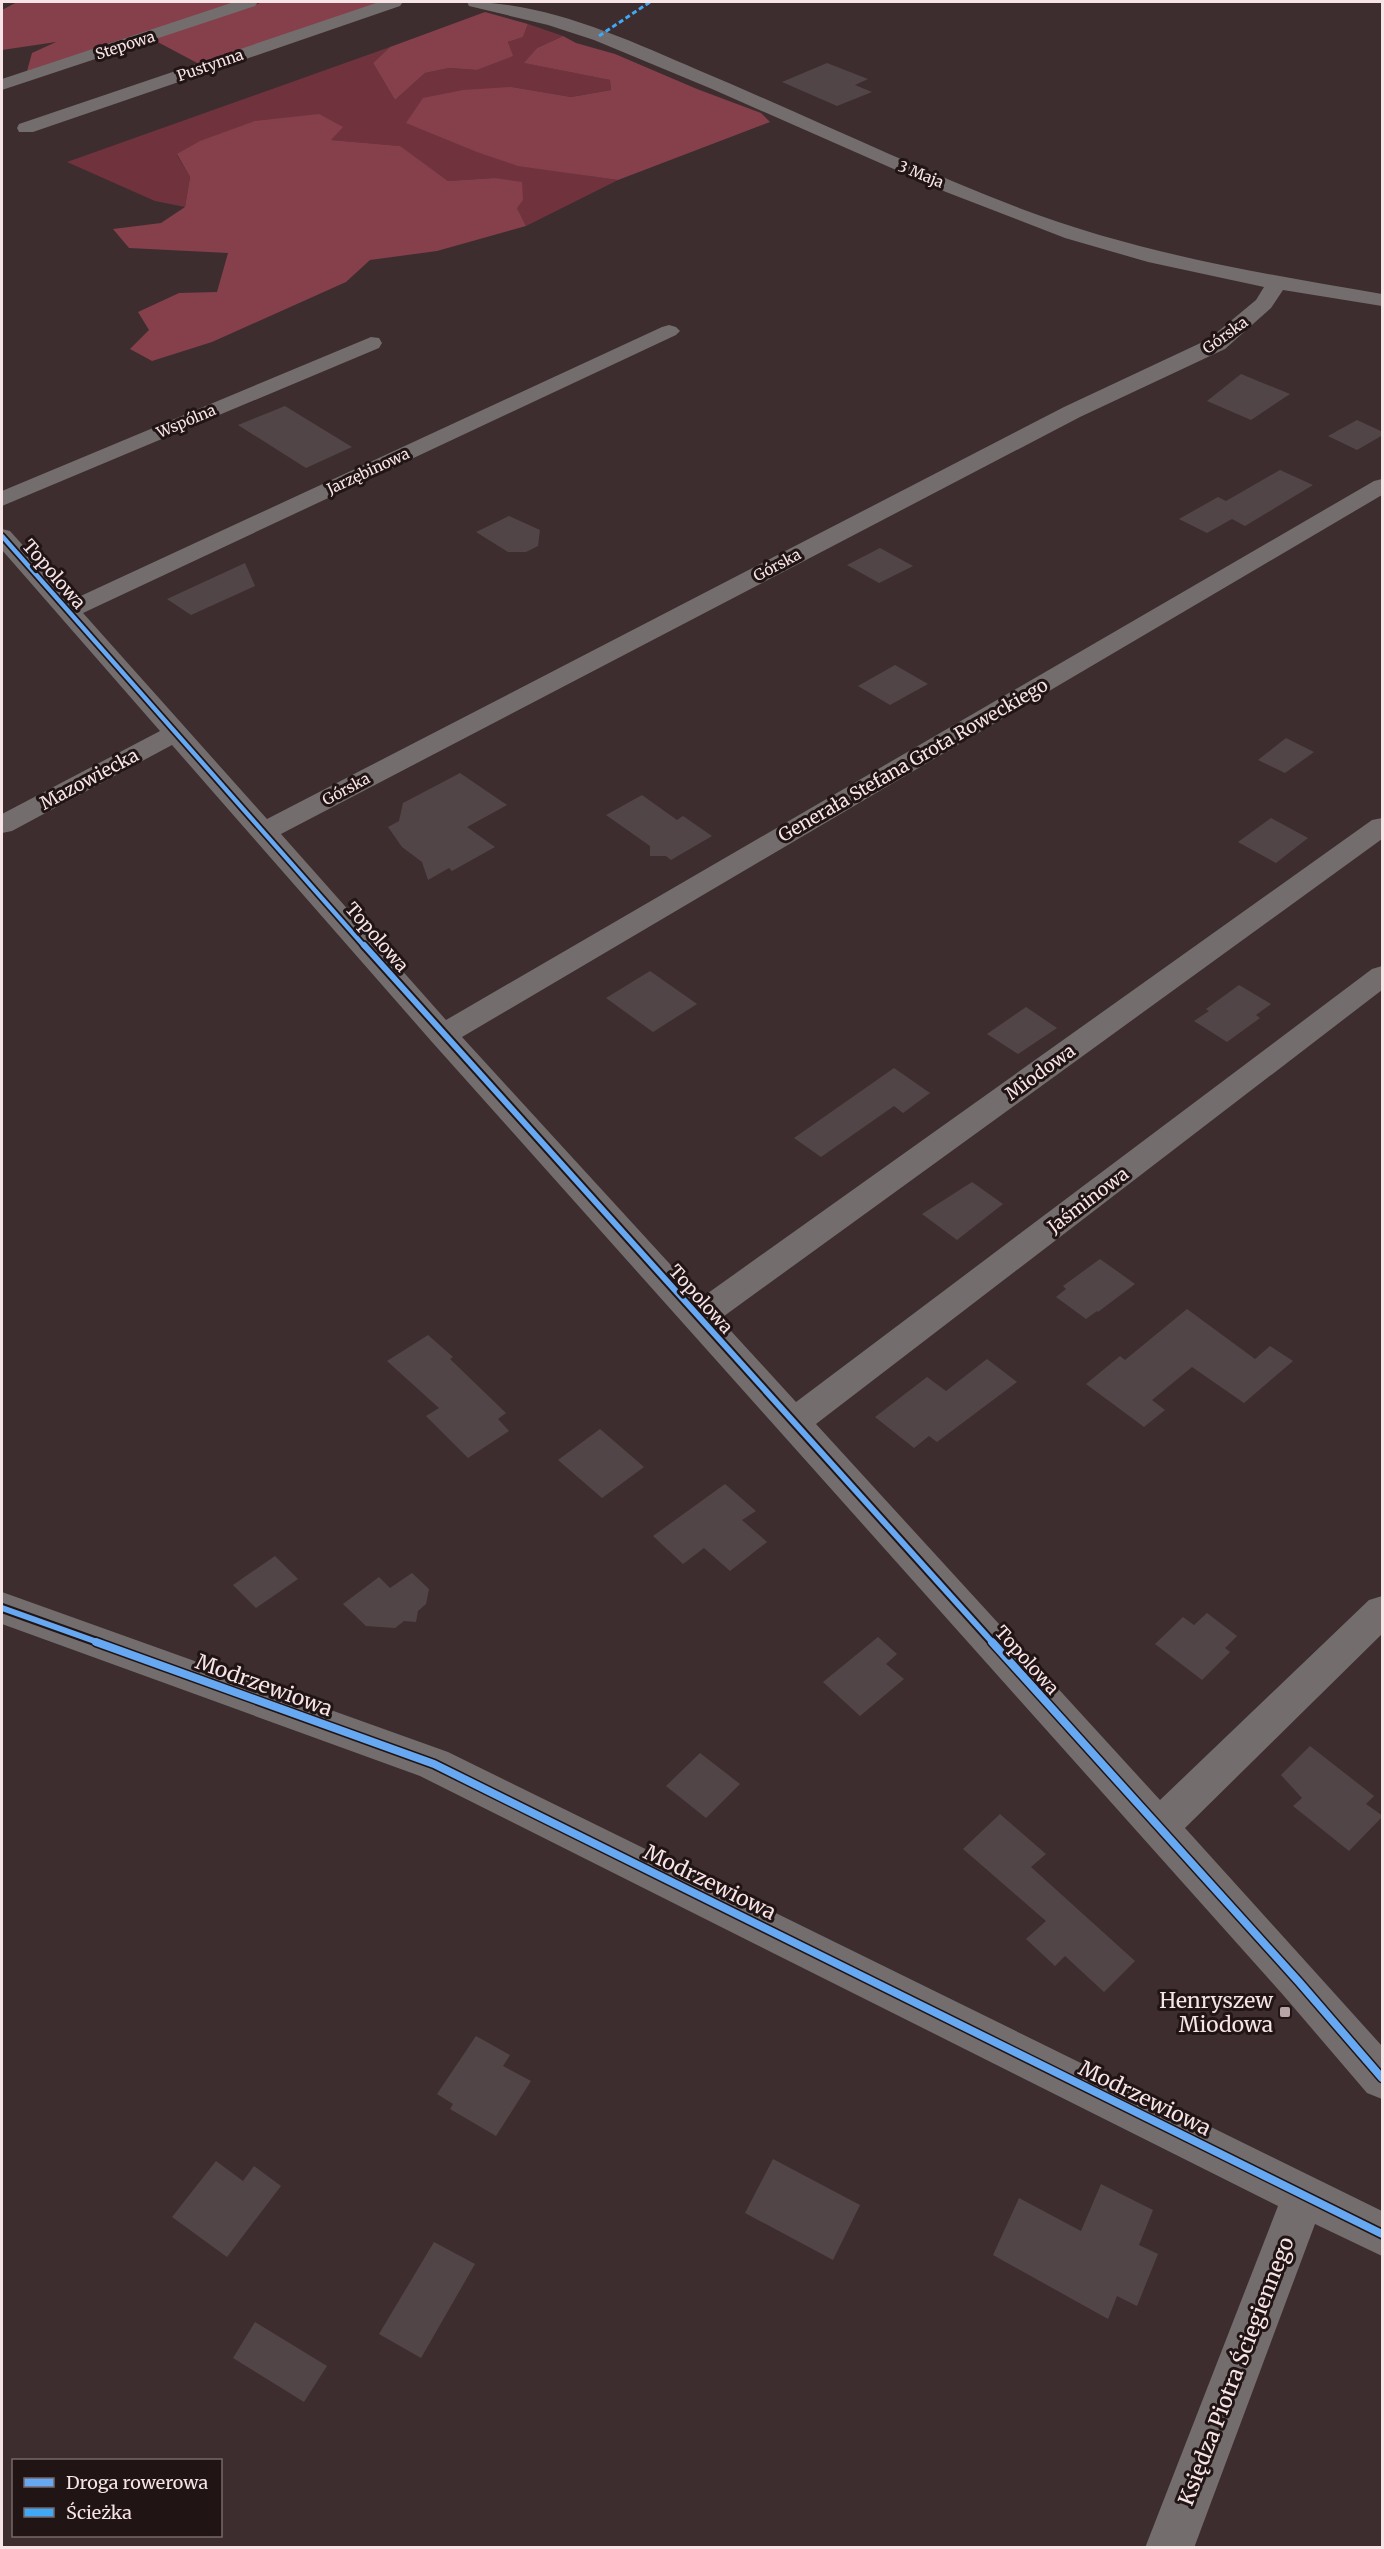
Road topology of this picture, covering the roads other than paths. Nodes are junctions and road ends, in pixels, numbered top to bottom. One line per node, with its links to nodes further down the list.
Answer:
1 (249, 2): 4 (street, Stepowa)
2 (394, 2): 5 (street, Pustynna)
3 (475, 2): 6 (street, 3 Maja)
4 (2, 85)
5 (26, 128)
6 (1277, 283): 7 (street, 3 Maja); 17 (street, Górska)
7 (1383, 300)
8 (669, 332): 13 (street, Jarzębinowa)
9 (371, 342): 11 (street, Wspólna)
10 (1383, 486): 19 (street, Generała Stefana Grota Roweckiego)
11 (2, 499)
12 (2, 536): 13 (street, Topolowa)
13 (67, 611): 14 (street, Topolowa)
14 (177, 732): 15 (street, Mazowiecka); 17 (street, Topolowa)
15 (2, 825)
16 (1383, 826): 20 (street, Miodowa)
17 (264, 832): 19 (street, Topolowa)
18 (1383, 976): 21 (street, Jaśminowa)
19 (443, 1035): 20 (street, Topolowa)
20 (698, 1318): 21 (street, Topolowa)
21 (793, 1423): 24 (street, Topolowa)
22 (2, 1608): 26 (street, Modrzewiowa)
23 (1383, 1611): 24 (street)
24 (1158, 1827): 25 (street, Topolowa)
25 (1383, 2078)
26 (1304, 2195): 27 (street, Modrzewiowa); 28 (street, Księdza Piotra Ściegiennego)
27 (1383, 2234)
28 (1169, 2547)

